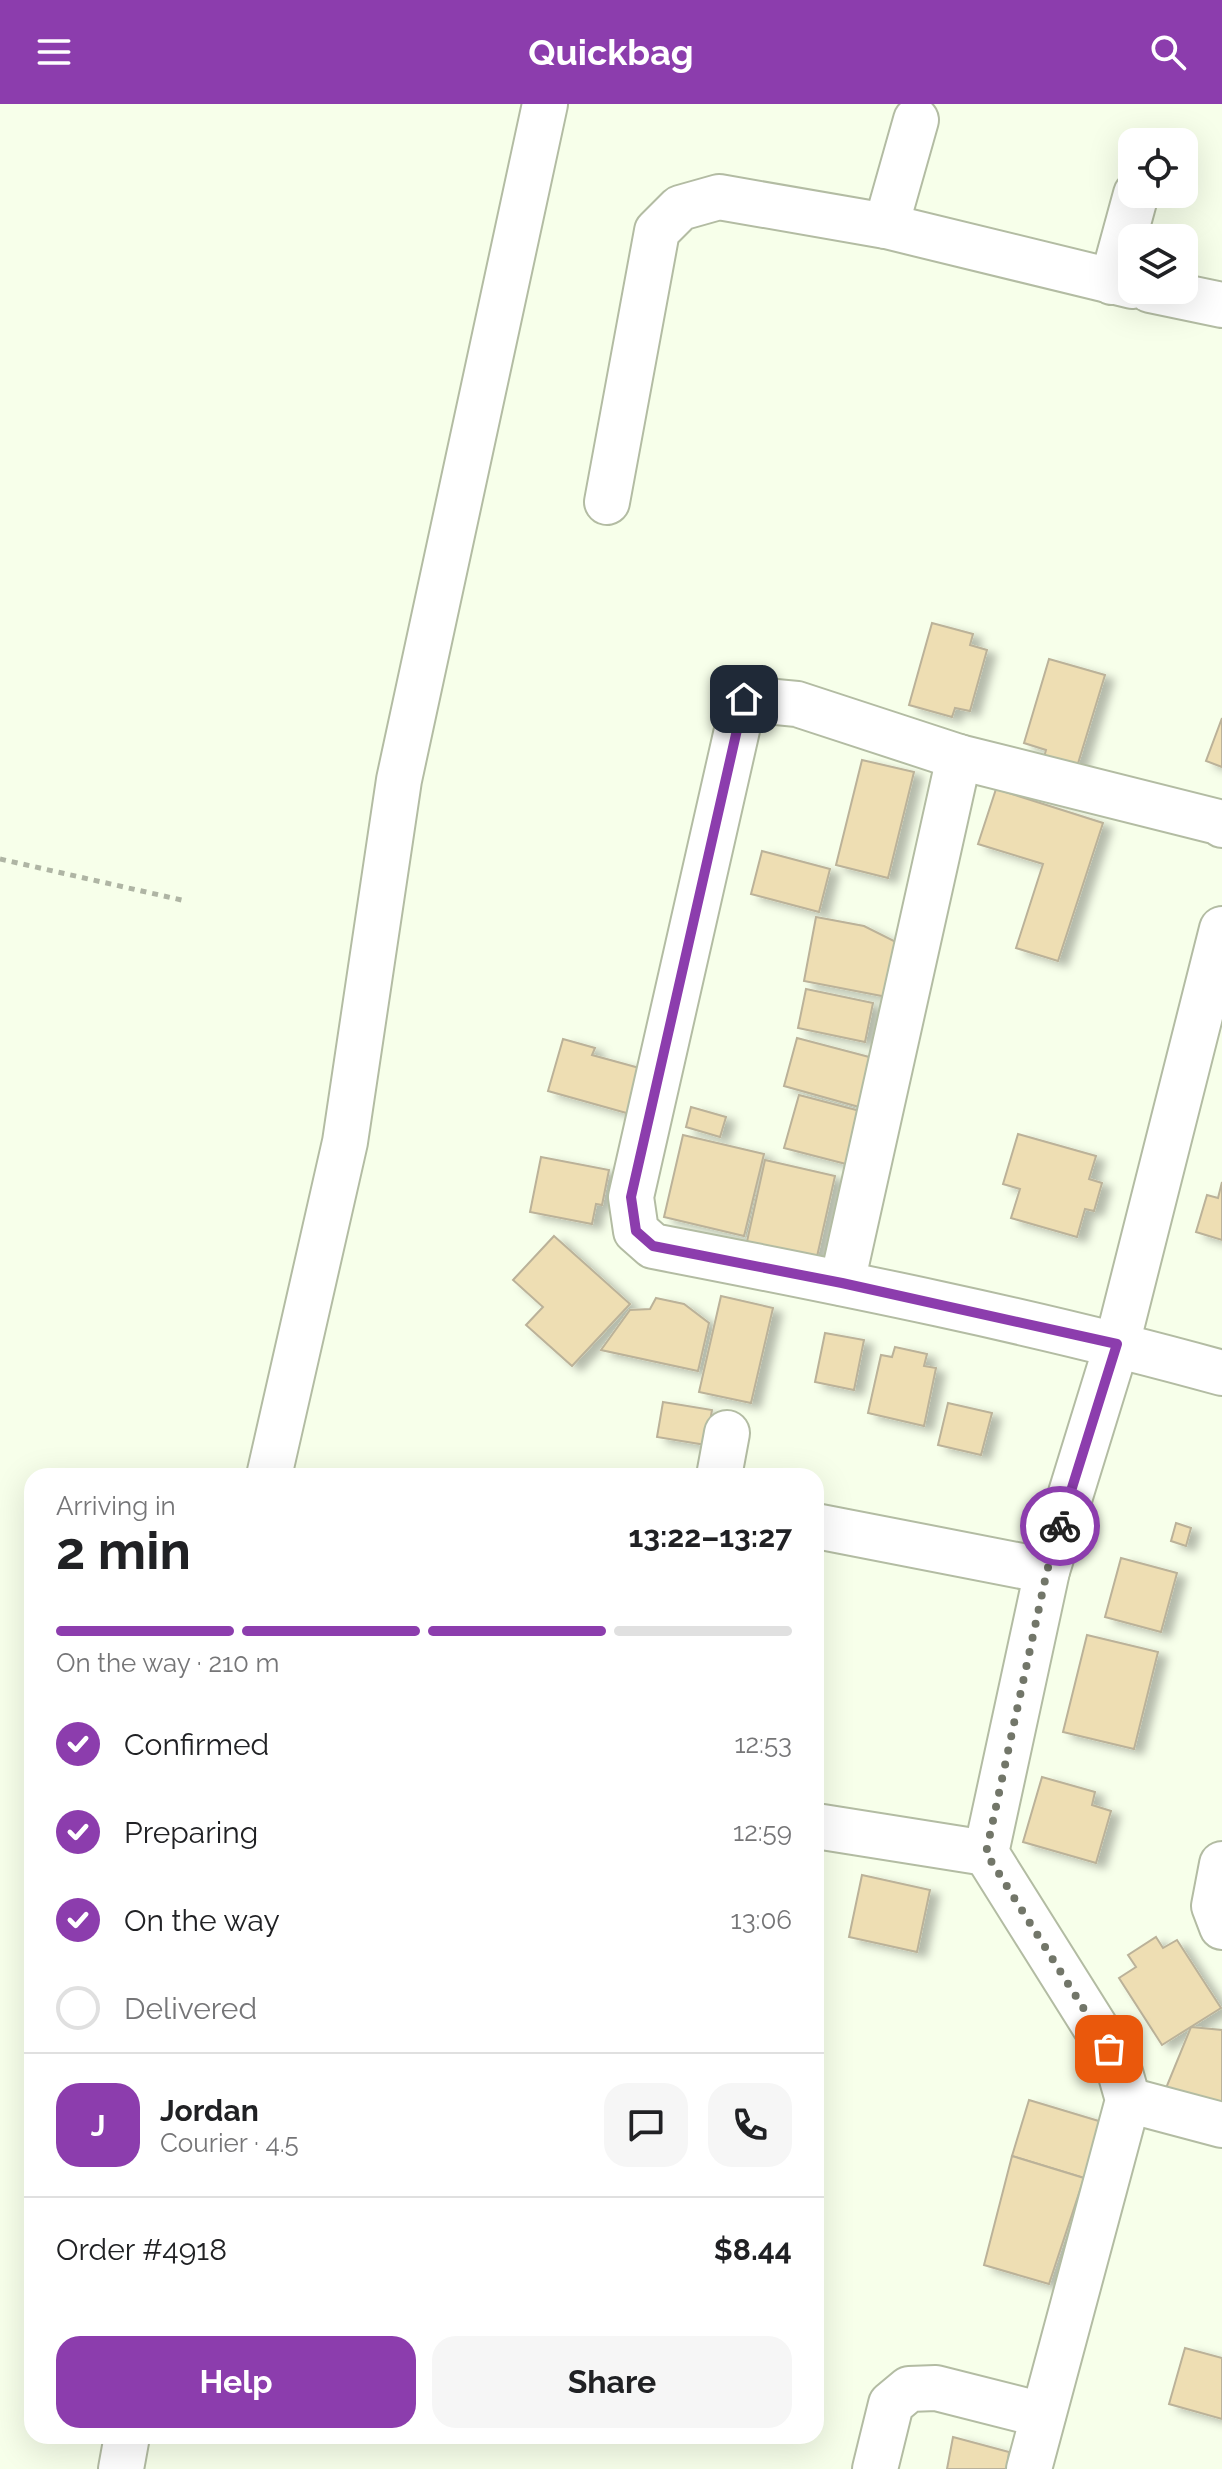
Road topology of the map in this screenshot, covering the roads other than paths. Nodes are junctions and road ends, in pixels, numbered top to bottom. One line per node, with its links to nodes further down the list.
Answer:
1 (545, 104): 15 (street)
2 (916, 120): 3 (street)
3 (886, 226): 4 (street); 7 (street)
4 (1118, 283)
5 (1198, 300): 6 (street)
6 (1222, 305)
7 (607, 502)
8 (959, 757): 9 (street); 11 (street); 11 (street)
9 (1222, 825)
10 (1222, 929): 12 (street)
11 (842, 1283): 12 (street)
12 (1117, 1344): 13 (street); 18 (street)
13 (1222, 1373)
14 (727, 1433): 16 (street)
15 (271, 1468)
16 (720, 1468)
17 (824, 1528): 18 (street)
18 (1047, 1571): 20 (street)
19 (824, 1827): 20 (street)
20 (986, 1853): 23 (street)
21 (1222, 1864): 22 (street)
22 (1222, 1927)
23 (1128, 2100): 24 (street); 25 (street)
24 (1222, 2125)
25 (1043, 2415): 28 (street); 29 (street)
26 (126, 2444): 27 (street)
27 (121, 2469)
28 (875, 2469)
29 (1029, 2469)

